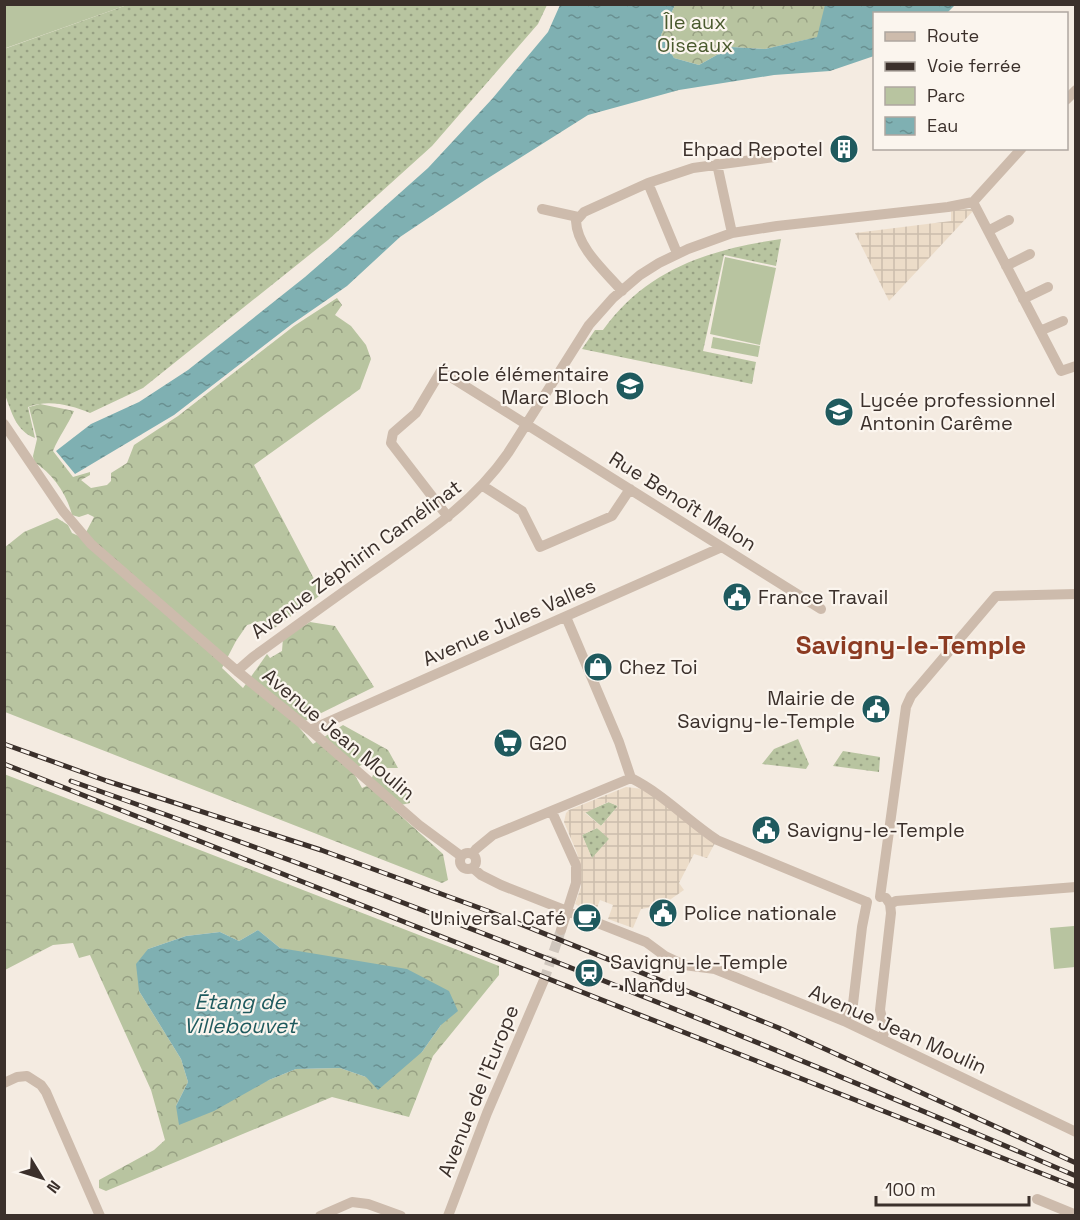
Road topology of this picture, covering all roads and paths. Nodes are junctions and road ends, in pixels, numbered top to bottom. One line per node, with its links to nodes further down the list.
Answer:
1 (1020, 150): 5 (street)
2 (774, 157): 3 (street)
3 (717, 164): 4 (street); 10 (street)
4 (648, 183): 7 (street); 11 (street)
5 (973, 202): 9 (street); 10 (street, Avenue Zéphirin Camélinat)
6 (542, 209): 7 (street)
7 (578, 217): 15 (street)
8 (1010, 220): 9 (street)
9 (988, 231): 13 (street)
10 (732, 233): 11 (street, Avenue Zéphirin Camélinat)
11 (677, 254): 15 (street, Avenue Zéphirin Camélinat)
12 (1030, 254): 13 (street)
13 (1006, 266): 16 (street)
14 (1048, 287): 16 (street)
15 (622, 291): 20 (street, Avenue Zéphirin Camélinat)
16 (1023, 299): 18 (street)
17 (1063, 321): 18 (street)
18 (1040, 331): 19 (street)
19 (1076, 366)
20 (526, 423): 22 (street, Avenue Zéphirin Camélinat); 23 (street, Rue Benoît Malon); 24 (street, Rue Benoît Malon)
21 (4, 424): 29 (street, Avenue Jean Moulin)
22 (483, 486): 23 (street); 24 (street, Avenue Zéphirin Camélinat)
23 (630, 489): 25 (street, Rue Benoît Malon)
24 (448, 517): 29 (street, Avenue Zéphirin Camélinat)
25 (722, 548): 27 (street, Rue Benoît Malon); 28 (street, Avenue Jules Valles)
26 (1076, 594): 35 (street)
27 (821, 609)
28 (566, 617): 30 (street, Avenue Jules Valles); 31 (street)
29 (237, 671): 30 (street, Avenue Jean Moulin)
30 (310, 730): 33 (street, Avenue Jean Moulin)
31 (631, 777): 32 (street); 36 (street)
32 (552, 812): 33 (street); 38 (street)
33 (467, 855): 40 (street, Avenue Jean Moulin)
34 (1076, 887): 37 (street)
35 (880, 897): 36 (street); 37 (street)
36 (867, 902): 40 (street)
37 (890, 904): 41 (street)
38 (561, 930)
39 (543, 980): 48 (street, Avenue de l'Europe)
40 (844, 1021): 41 (street, Avenue Jean Moulin)
41 (882, 1038): 43 (street, Avenue Jean Moulin)
42 (4, 1083): 45 (street)
43 (1076, 1132)
44 (1037, 1199): 49 (street)
45 (100, 1215)
46 (320, 1215): 47 (street)
47 (401, 1215)
48 (448, 1215)
49 (1076, 1215)

